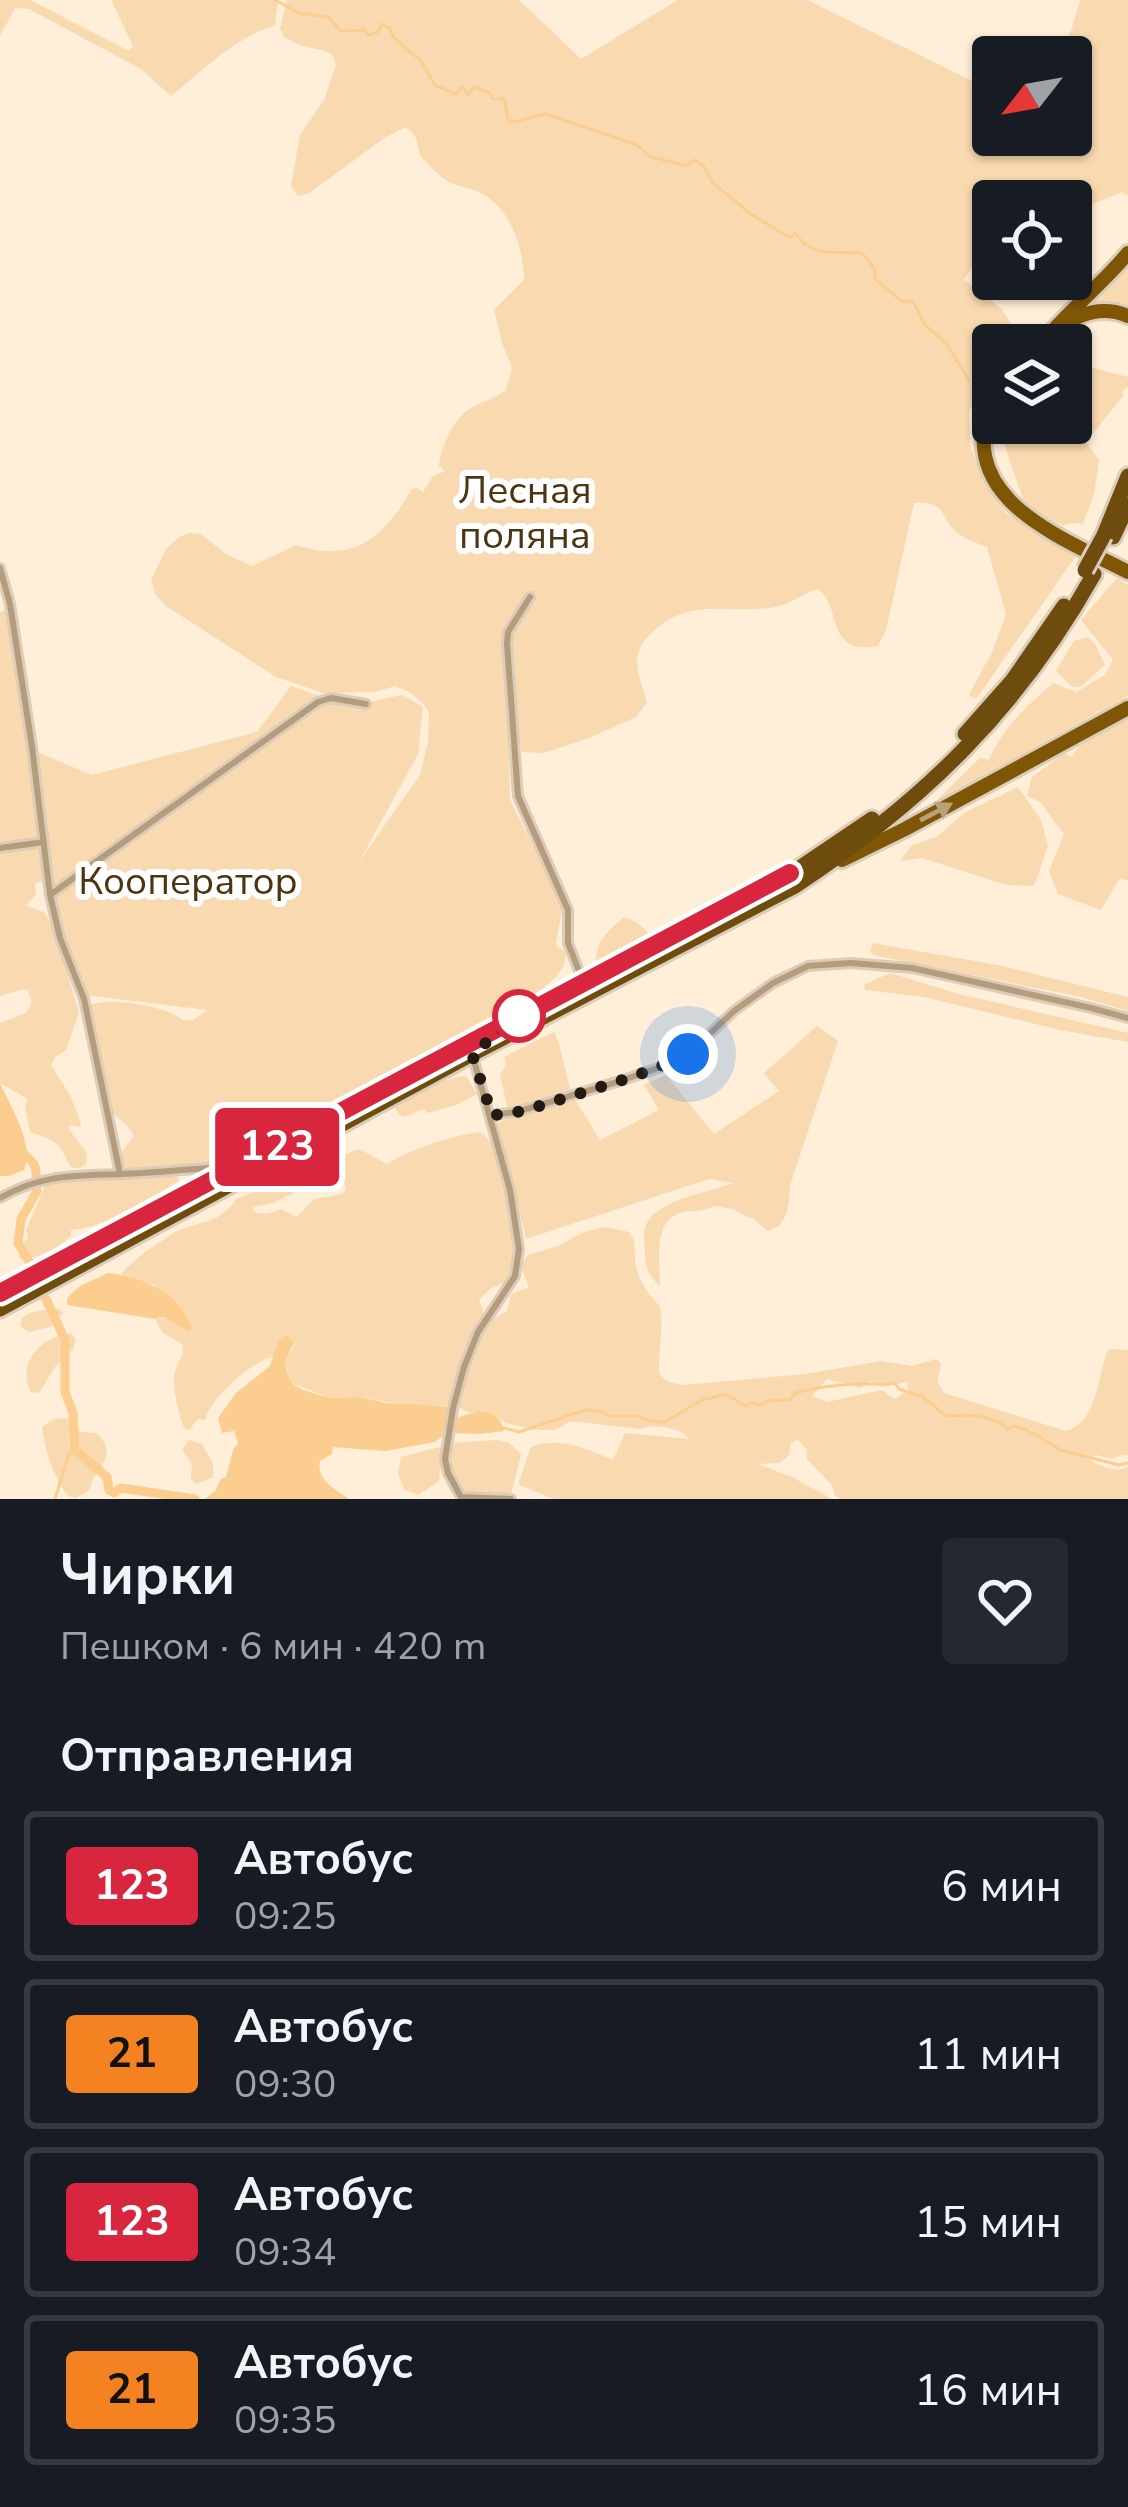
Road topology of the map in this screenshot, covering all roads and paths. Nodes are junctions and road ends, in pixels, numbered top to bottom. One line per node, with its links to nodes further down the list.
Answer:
1 (1128, 253): 3 (main road)
2 (1128, 316): 4 (main road)
3 (1058, 324)
4 (1069, 324)
5 (984, 444): 10 (main road)
6 (1128, 476): 8 (highway)
7 (1128, 506): 8 (highway)
8 (1108, 537): 18 (highway, bridge)
9 (0, 568): 12 (street)
10 (1128, 572)
11 (530, 597): 20 (street)
12 (10, 604): 13 (street); 16 (street)
13 (0, 610)
14 (366, 704): 19 (street)
15 (1128, 708): 18 (main road, one-way to 15)
16 (44, 842): 17 (street); 19 (street)
17 (0, 848)
18 (793, 879): 20 (highway); 22 (highway)
19 (50, 895): 24 (street)
20 (584, 984): 25 (highway)
21 (1128, 1018): 23 (street)
22 (472, 1054): 23 (street); 28 (highway)
23 (492, 1115): 29 (street)
24 (120, 1174): 25 (street); 26 (street)
25 (222, 1176): 27 (highway)
26 (0, 1198)
27 (0, 1293)
28 (0, 1309)
29 (461, 1498): 30 (street)
30 (511, 1499)

